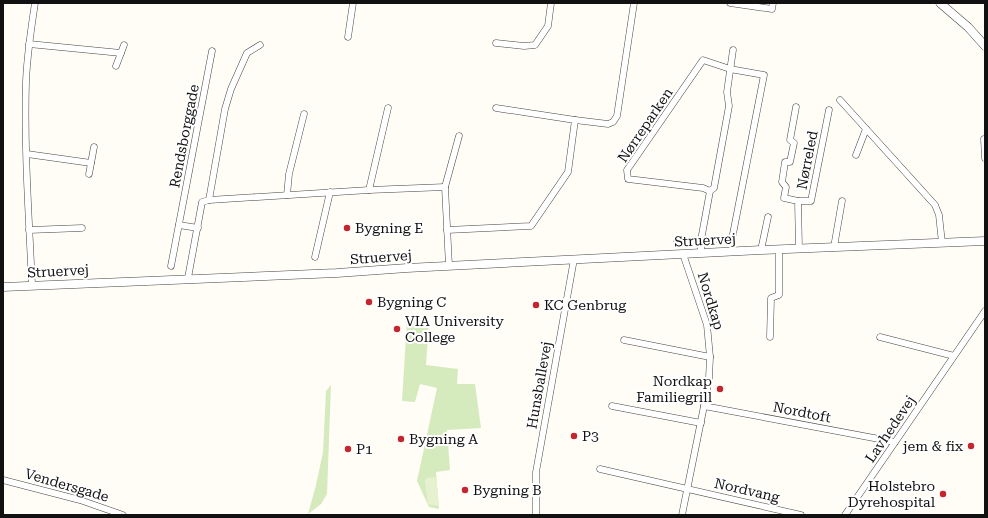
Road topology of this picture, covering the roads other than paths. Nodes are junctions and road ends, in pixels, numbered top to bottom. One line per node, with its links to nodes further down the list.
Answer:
1 (35, 3): 10 (street)
2 (353, 3): 8 (street)
3 (552, 3): 9 (street)
4 (634, 3): 25 (street)
5 (730, 3): 6 (street)
6 (773, 3)
7 (940, 3): 13 (street)
8 (348, 38)
9 (496, 42)
10 (29, 44): 16 (street); 30 (street)
11 (124, 45): 16 (street)
12 (260, 45): 40 (street)
13 (985, 46)
14 (733, 50): 18 (street)
15 (212, 51): 44 (street, Rendsborggade)
16 (121, 53): 17 (street)
17 (116, 66)
18 (730, 69): 37 (street); 37 (street, Nørreparken); 49 (street, Nørreparken)
19 (840, 100): 26 (street)
20 (796, 107): 41 (street, Nørreled)
21 (388, 108): 36 (street)
22 (496, 108): 25 (street)
23 (829, 110): 41 (street, Nørreled)
24 (304, 114): 39 (street)
25 (575, 120): 48 (street)
26 (866, 129): 31 (street); 52 (street)
27 (459, 136): 35 (street)
28 (984, 139): 32 (street)
29 (94, 147): 33 (street)
30 (27, 154): 33 (street); 47 (street)
31 (856, 155)
32 (985, 158)
33 (91, 163): 34 (street)
34 (89, 174)
35 (444, 187): 36 (street); 48 (street)
36 (369, 190): 38 (street)
37 (710, 191): 49 (street)
38 (330, 192): 39 (street); 59 (street)
39 (286, 195): 40 (street)
40 (208, 200): 46 (street)
41 (798, 201): 55 (street, Nørreled)
42 (842, 201): 53 (street)
43 (768, 217): 56 (street)
44 (179, 225): 46 (street); 61 (street, Rendsborggade)
45 (82, 228): 47 (street)
46 (198, 228): 63 (street)
47 (29, 230): 64 (street)
48 (447, 230): 62 (street)
49 (701, 240): 50 (street, Nørreparken); 57 (street)
50 (677, 241)
51 (985, 241): 52 (street, Struervej)
52 (942, 242): 53 (street, Struervej)
53 (834, 247): 55 (street, Struervej)
54 (779, 249): 55 (street, Struervej); 56 (street, Struervej); 67 (street)
55 (799, 249)
56 (761, 250): 57 (street, Struervej)
57 (701, 253): 58 (street, Struervej)
58 (683, 254): 60 (street, Struervej); 71 (street, Nordkap)
59 (315, 257)
60 (574, 260): 62 (street, Struervej); 80 (street, Hunsballevej)
61 (171, 266)
62 (449, 266): 63 (street, Struervej)
63 (188, 278): 64 (street, Struervej)
64 (32, 285): 65 (street, Struervej)
65 (3, 287)
66 (985, 311): 70 (street, Lavhedevej)
67 (770, 337)
68 (880, 337): 70 (street)
69 (624, 340): 71 (street)
70 (954, 356): 75 (street, Lavhedevej)
71 (710, 357): 73 (street, Nordkap)
72 (612, 406): 74 (street)
73 (704, 406): 74 (street, Nordkap); 75 (street, Nordtoft)
74 (701, 423): 78 (street, Nordkap)
75 (895, 442): 83 (street, Lavhedevej)
76 (600, 469): 78 (street)
77 (3, 480): 79 (street, Vendersgade)
78 (688, 489): 81 (street, Nordkap); 82 (street, Nordvang)
79 (123, 515)
80 (536, 515)
81 (682, 515)
82 (801, 515)
83 (845, 515)

